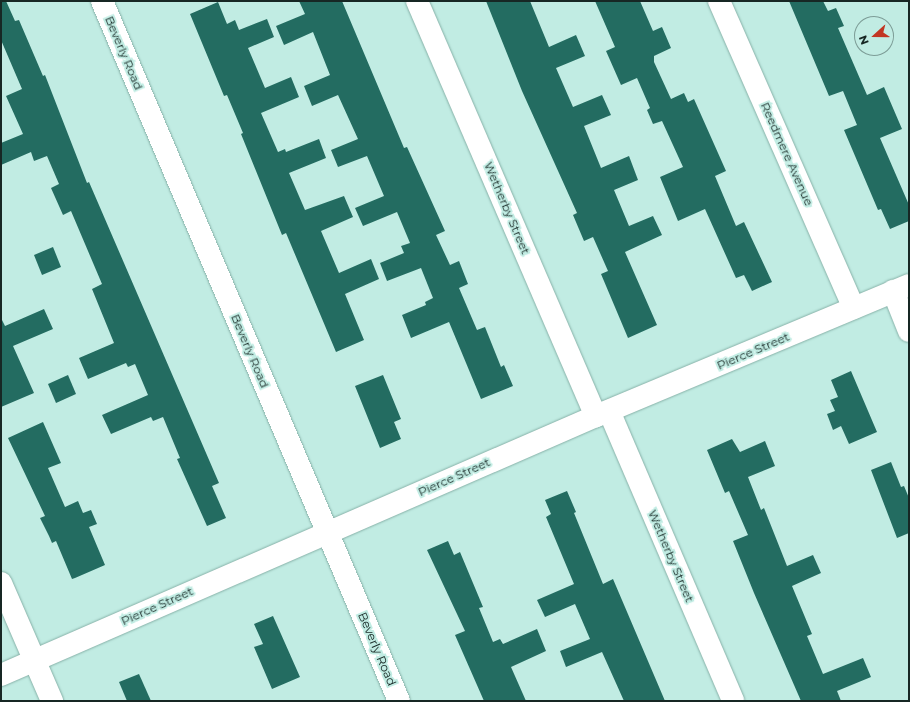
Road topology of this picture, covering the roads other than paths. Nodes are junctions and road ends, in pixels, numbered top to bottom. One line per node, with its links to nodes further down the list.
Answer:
1 (102, 1): 8 (street, Beverly Road)
2 (417, 1): 7 (street, Wetherby Street)
3 (719, 1): 5 (street, Reedmere Avenue)
4 (901, 288): 5 (street, Pierce Street); 6 (street)
5 (854, 308): 7 (street, Pierce Street)
6 (909, 331)
7 (602, 413): 8 (street, Pierce Street); 14 (street, Wetherby Street)
8 (327, 532): 10 (street, Pierce Street); 13 (street, Beverly Road)
9 (1, 583): 10 (street)
10 (34, 660): 11 (street, Pierce Street); 12 (street)
11 (1, 675)
12 (52, 701)
13 (399, 701)
14 (733, 701)

